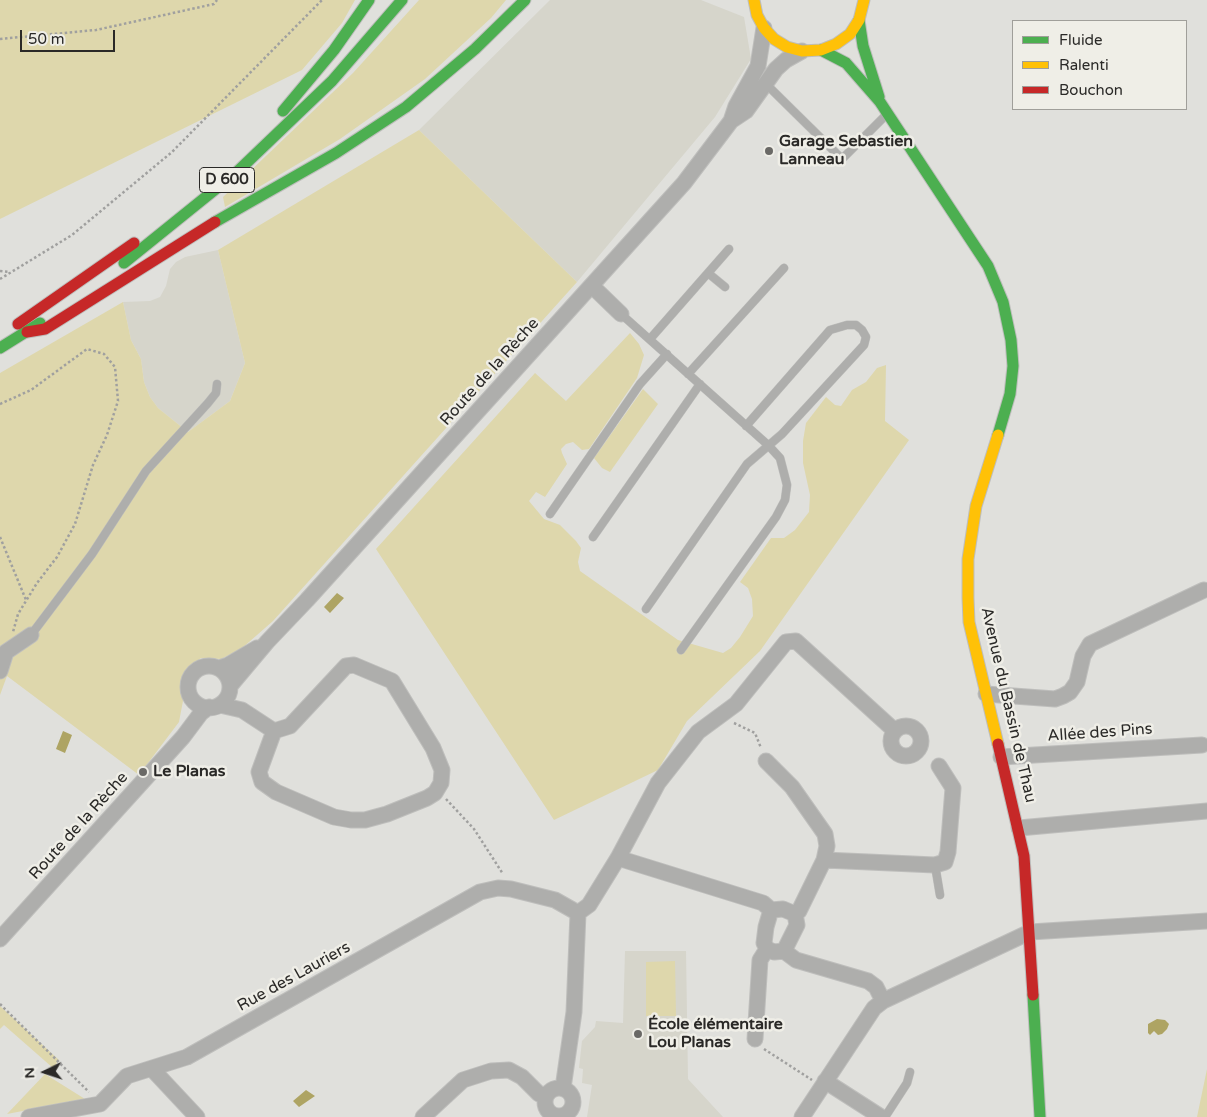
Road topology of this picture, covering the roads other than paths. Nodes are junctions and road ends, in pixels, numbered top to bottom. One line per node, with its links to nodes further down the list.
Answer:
1 (369, 0): 16 (main road)
2 (391, 0): 16 (main road, D 600)
3 (402, 0): 23 (main road, D 600)
4 (525, 0): 23 (main road)
5 (754, 0): 9 (main road)
6 (875, 0): 7 (lane)
7 (864, 3): 8 (main road)
8 (859, 20): 10 (main road); 13 (main road, Avenue du Bassin de Thau)
9 (764, 28): 11 (main road); 15 (street, Route de la Rèche)
10 (821, 50): 11 (main road); 13 (main road, Avenue du Bassin de Thau)
11 (802, 51): 12 (street, Route de la Rèche)
12 (765, 83): 14 (lane); 15 (street, Route de la Rèche)
13 (880, 102): 14 (main road, Avenue du Bassin de Thau)
14 (888, 113): 43 (main road, Avenue du Bassin de Thau)
15 (731, 121): 20 (street, Route de la Rèche)
16 (272, 124): 24 (main road, D 600)
17 (729, 249): 19 (lane)
18 (784, 268): 28 (lane)
19 (708, 272): 21 (lane); 25 (lane)
20 (592, 286): 22 (street); 38 (street, Route de la Rèche)
21 (724, 287)
22 (621, 314): 25 (lane)
23 (27, 332): 26 (main road, D 600)
24 (0, 334)
25 (650, 339): 27 (lane)
26 (0, 348)
27 (667, 354): 28 (lane); 33 (lane)
28 (688, 374): 30 (lane)
29 (217, 384): 37 (lane)
30 (700, 384): 31 (lane); 34 (lane)
31 (746, 426): 32 (lane); 32 (lane)
32 (768, 445): 36 (lane); 39 (lane)
33 (550, 514)
34 (592, 537)
35 (1204, 590): 43 (street)
36 (646, 609)
37 (32, 635): 41 (street)
38 (267, 642): 40 (street, Route de la Rèche); 42 (street, Route de la Rèche)
39 (681, 650)
40 (219, 668): 42 (street); 44 (street)
41 (0, 671)
42 (230, 688): 45 (street); 46 (street)
43 (986, 694): 51 (main road, Avenue du Bassin de Thau)
44 (192, 698): 45 (street); 49 (street, Route de la Rèche)
45 (214, 706): 46 (street); 49 (street, Route de la Rèche)
46 (242, 710): 48 (street)
47 (895, 731): 56 (street)
48 (274, 732): 48 (street)
49 (183, 737): 65 (street, Route de la Rèche)
50 (1202, 745): 51 (street, Allée des Pins)
51 (1001, 757): 55 (main road, Avenue du Bassin de Thau)
52 (766, 761): 57 (street)
53 (939, 766): 58 (street)
54 (1207, 811): 55 (street)
55 (1019, 828): 64 (main road, Avenue du Bassin de Thau)
56 (618, 858): 60 (street); 61 (street)
57 (824, 860): 58 (street); 62 (street)
58 (934, 865): 59 (lane)
59 (940, 895)
60 (771, 910): 62 (street); 66 (street)
61 (578, 913): 70 (street, Rue des Lauriers); 73 (street)
62 (795, 914): 67 (street)
63 (1207, 921): 64 (street)
64 (1030, 932): 68 (street); 81 (main road, Avenue du Bassin de Thau)
65 (0, 939)
66 (767, 949): 67 (street); 69 (street)
67 (784, 951): 68 (street)
68 (883, 1001): 72 (street)
69 (755, 1040)
70 (153, 1070): 76 (street, Rue des Lauriers); 77 (street)
71 (910, 1072): 80 (lane)
72 (823, 1084): 79 (street); 80 (street)
73 (563, 1088): 74 (street); 75 (street)
74 (546, 1096): 75 (street); 78 (street)
75 (565, 1116)
76 (29, 1117)
77 (197, 1117)
78 (424, 1117)
79 (802, 1117)
80 (883, 1117)
81 (1040, 1117)

